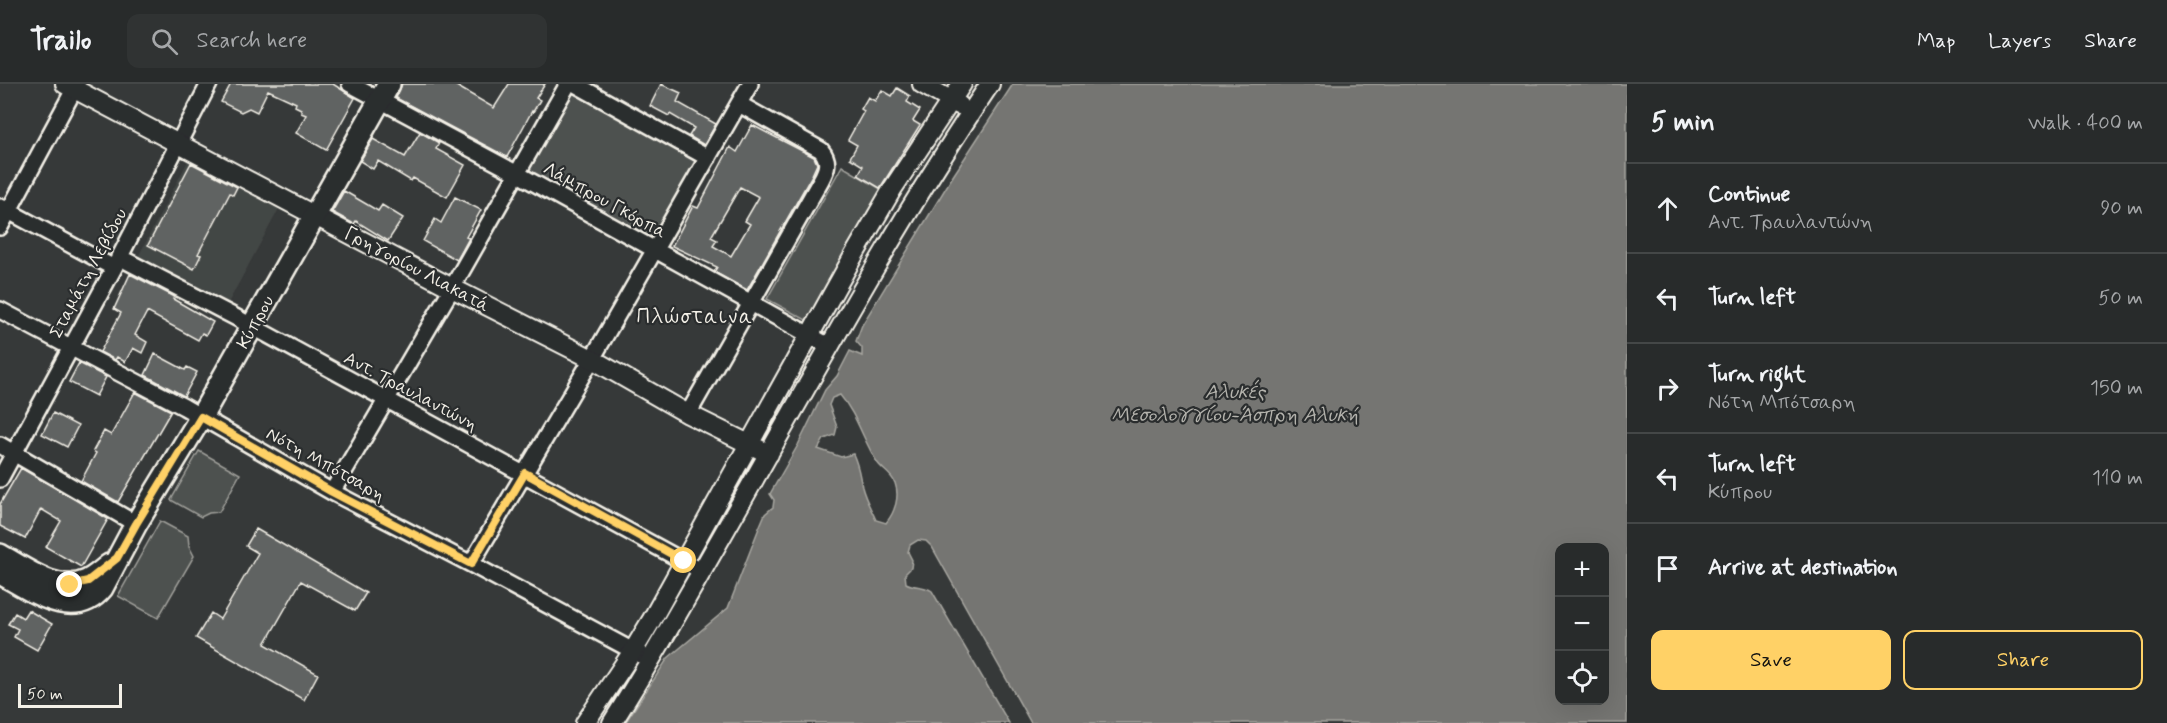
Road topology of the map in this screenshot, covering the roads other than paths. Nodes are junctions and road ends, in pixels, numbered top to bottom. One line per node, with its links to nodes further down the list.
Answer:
1 (209, 84): 14 (street, Σταμάτη Λεβίδου)
2 (350, 84): 10 (street, Λάμπρου Γκόρπα)
3 (568, 84): 16 (street)
4 (575, 84): 15 (street)
5 (750, 84): 12 (street)
6 (922, 84): 11 (street)
7 (962, 84): 11 (street)
8 (990, 84): 13 (street)
9 (73, 86): 14 (street, Γρηγορίου Λιακατά); 17 (street)
10 (384, 92): 16 (street, Λάμπρου Γκόρπα); 18 (main road, Κύπρου)
11 (951, 100): 13 (street); 26 (street)
12 (739, 104): 15 (street); 23 (street)
13 (971, 112): 27 (street)
14 (178, 143): 18 (street, Γρηγορίου Λιακατά); 21 (street, Σταμάτη Λεβίδου)
15 (708, 158): 20 (street)
16 (516, 173): 20 (street, Λάμπρου Γκόρπα); 22 (street)
17 (4, 209): 19 (street); 21 (street, Αντ. Τραυλαντώνη)
18 (314, 215): 22 (street, Γρηγορίου Λιακατά); 25 (main road, Κύπρου)
19 (0, 227)
20 (655, 249): 23 (street, Λάμπρου Γκόρπα); 29 (street)
21 (117, 262): 25 (street, Αντ. Τραυλαντώνη); 28 (street, Σταμάτη Λεβίδου)
22 (452, 288): 29 (street, Γρηγορίου Λιακατά); 30 (street)
23 (750, 302): 26 (street, Λάμπρου Γκόρπα); 31 (street)
24 (0, 310): 28 (street, Νότη Μπότσαρη)
25 (253, 326): 30 (street, Αντ. Τραυλαντώνη); 32 (main road, Κύπρου)
26 (810, 335): 27 (street, Λάμπρου Γκόρπα); 33 (street)
27 (830, 346): 36 (street)
28 (71, 348): 32 (street, Νότη Μπότσαρη); 35 (street, Σταμάτη Λεβίδου)
29 (592, 359): 31 (street, Γρηγορίου Λιακατά); 37 (street)
30 (385, 400): 37 (street, Αντ. Τραυλαντώνη); 39 (street)
31 (688, 414): 33 (street, Γρηγορίου Λιακατά)
32 (201, 417): 39 (street, Νότη Μπότσαρη); 40 (main road, Κύπρου)
33 (750, 444): 36 (street, Γρηγορίου Λιακατά); 42 (street)
34 (0, 446): 35 (street)
35 (14, 453): 38 (street, Σταμάτη Λεβίδου); 40 (street)
36 (769, 454): 44 (street)
37 (525, 473): 42 (street, Αντ. Τραυλαντώνη); 43 (street)
38 (0, 479)
39 (332, 492): 43 (street, Νότη Μπότσαρη)
40 (136, 524): 46 (main road, Κύπρου)
41 (0, 555): 46 (main road)
42 (684, 561): 44 (street, Αντ. Τραυλαντώνη); 47 (street)
43 (471, 564): 47 (street, Νότη Μπότσαρη)
44 (702, 571): 48 (street)
45 (0, 573): 46 (main road)
46 (68, 594)
47 (633, 651): 48 (street, Νότη Μπότσαρη); 49 (street)
48 (650, 660): 50 (street)
49 (585, 723)
50 (612, 723)

